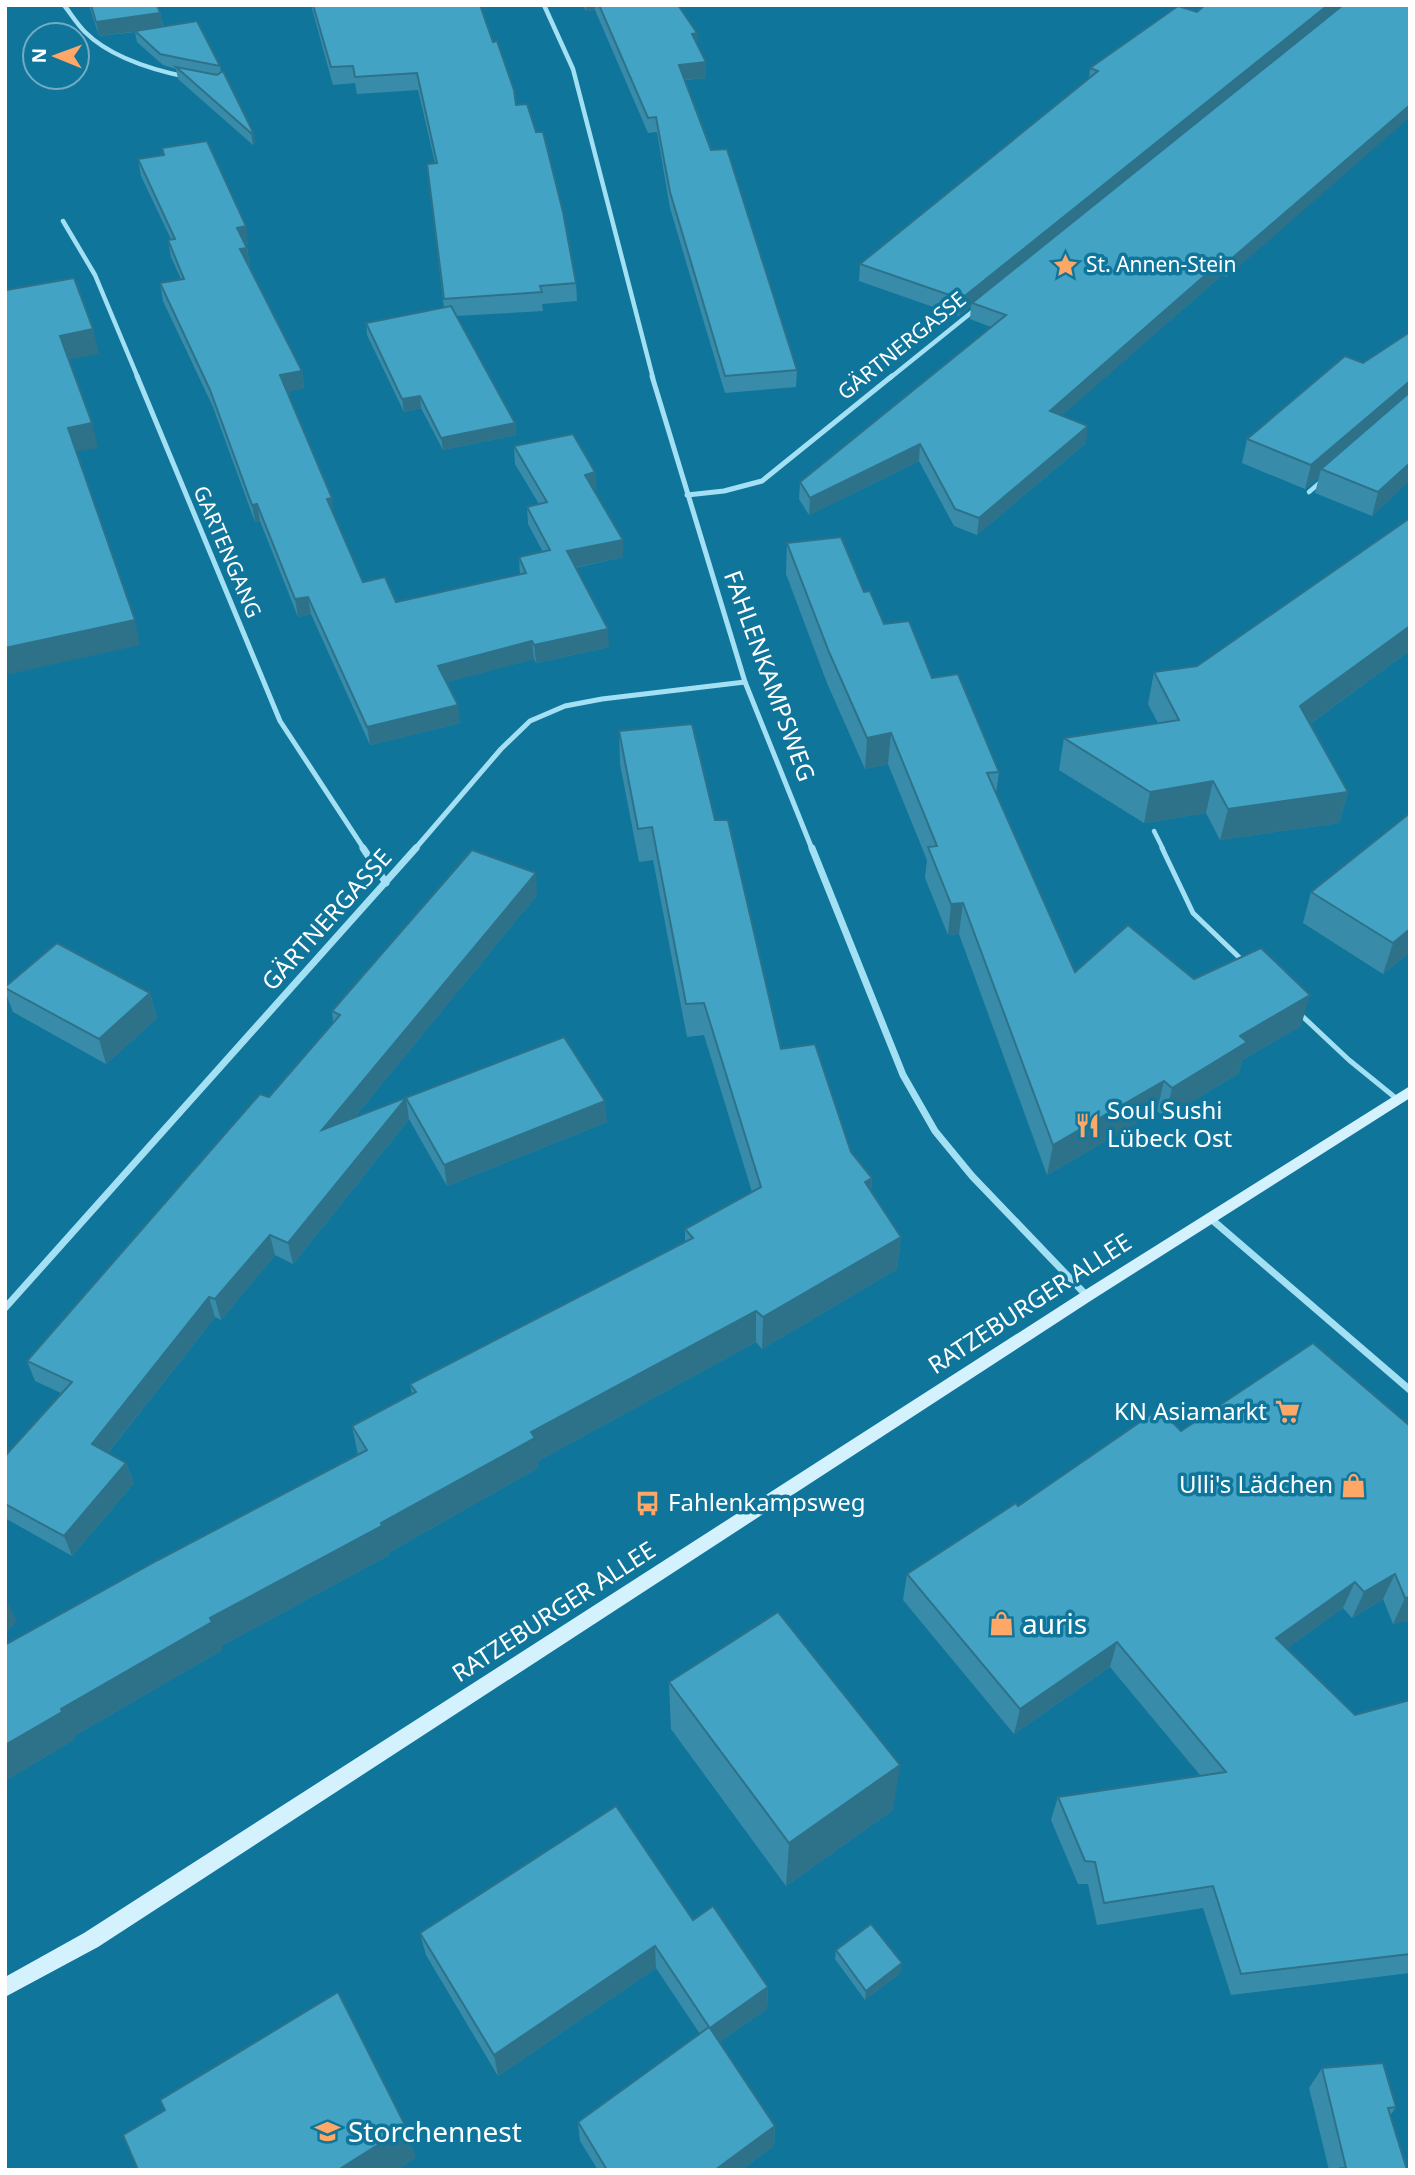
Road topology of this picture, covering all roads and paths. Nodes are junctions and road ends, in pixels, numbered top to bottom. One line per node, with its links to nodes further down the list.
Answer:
1 (64, 5): 3 (street)
2 (544, 5): 8 (street, FAHLENKAMPSWEG)
3 (194, 78)
4 (63, 221): 11 (street, GARTENGANG)
5 (987, 299): 8 (street, GÄRTNERGASSE)
6 (1329, 475): 7 (lane)
7 (1309, 492)
8 (687, 495): 9 (street, FAHLENKAMPSWEG)
9 (746, 682): 11 (street, GÄRTNERGASSE); 16 (street, FAHLENKAMPSWEG)
10 (1154, 831): 12 (lane)
11 (386, 883): 17 (street, GÄRTNERGASSE)
12 (1249, 966)
13 (1299, 1013): 14 (lane)
14 (1403, 1095): 15 (main road, RATZEBURGER ALLEE)
15 (1210, 1218): 16 (main road, RATZEBURGER ALLEE); 18 (street)
16 (1087, 1296): 19 (main road, RATZEBURGER ALLEE)
17 (5, 1308)
18 (1410, 1390)
19 (5, 1988)

